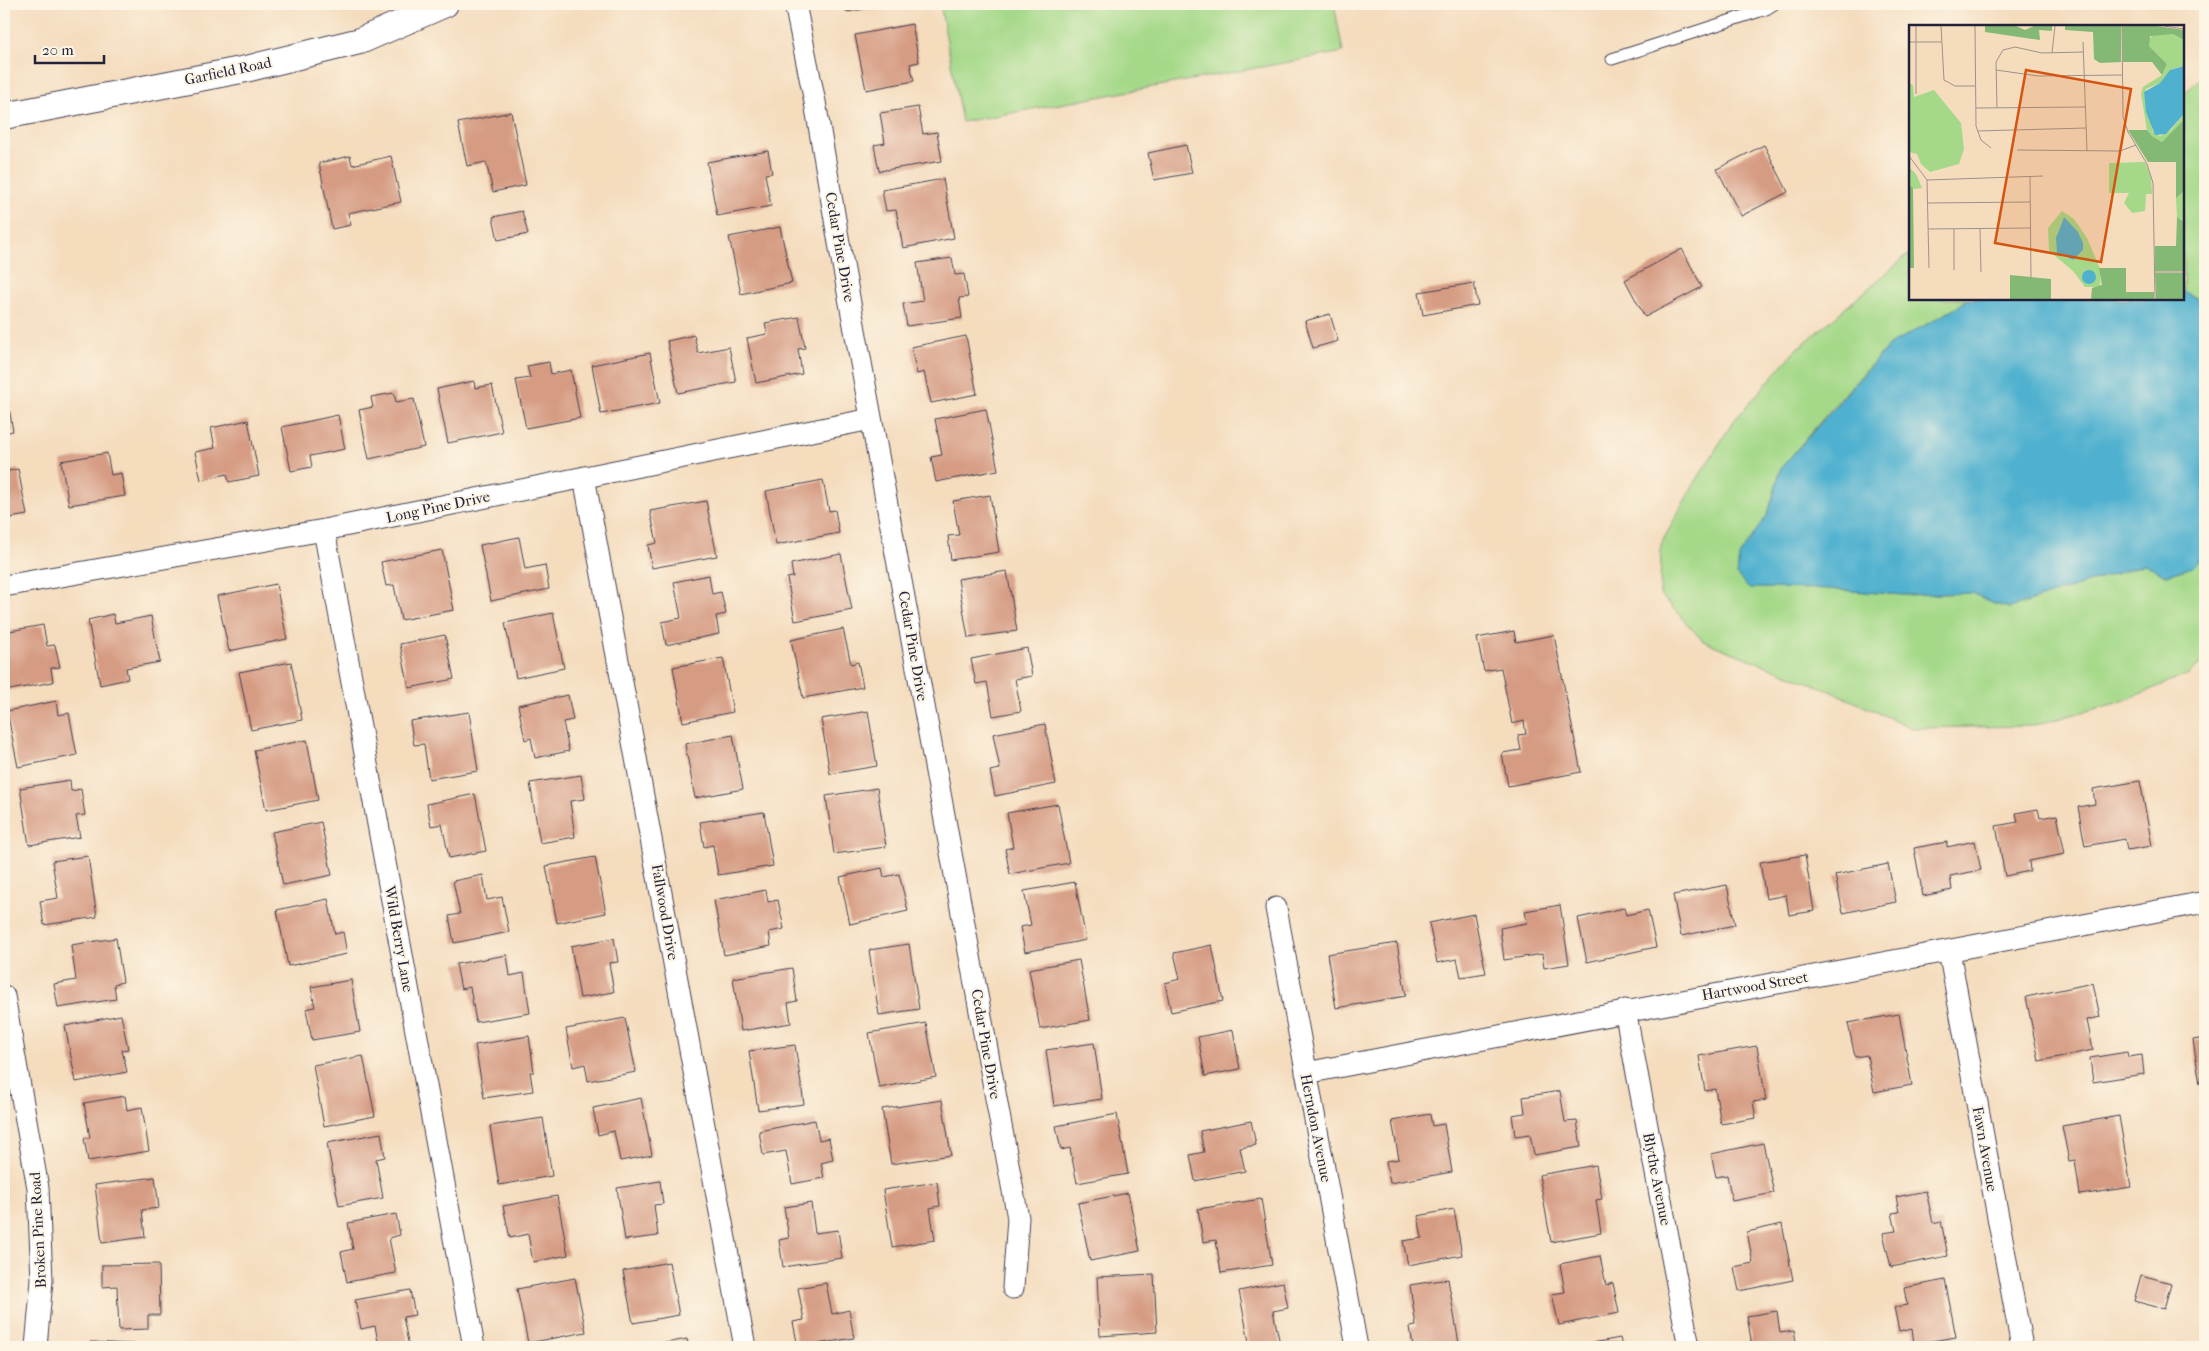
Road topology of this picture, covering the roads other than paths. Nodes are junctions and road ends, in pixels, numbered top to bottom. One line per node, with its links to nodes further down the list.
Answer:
1 (445, 4): 5 (street, Garfield Road)
2 (795, 4): 6 (street, Cedar Pine Drive)
3 (1774, 4): 4 (lane)
4 (1612, 59)
5 (4, 116)
6 (871, 418): 7 (street, Long Pine Drive); 16 (street, Cedar Pine Drive)
7 (584, 477): 8 (street, Long Pine Drive); 19 (street, Fallwood Drive)
8 (324, 530): 9 (street, Long Pine Drive); 18 (street, Wild Berry Lane)
9 (4, 586)
10 (2205, 902): 12 (street, Hartwood Street)
11 (1276, 908): 15 (street, Herndon Avenue)
12 (1949, 951): 14 (street, Hartwood Street); 22 (street, Fawn Avenue)
13 (4, 996): 17 (street, Broken Pine Road)
14 (1625, 1010): 15 (street, Hartwood Street); 21 (street, Blythe Avenue)
15 (1306, 1073): 20 (street, Herndon Avenue)
16 (1013, 1288)
17 (36, 1347)
18 (474, 1347)
19 (745, 1347)
20 (1357, 1347)
21 (1689, 1347)
22 (2022, 1347)

